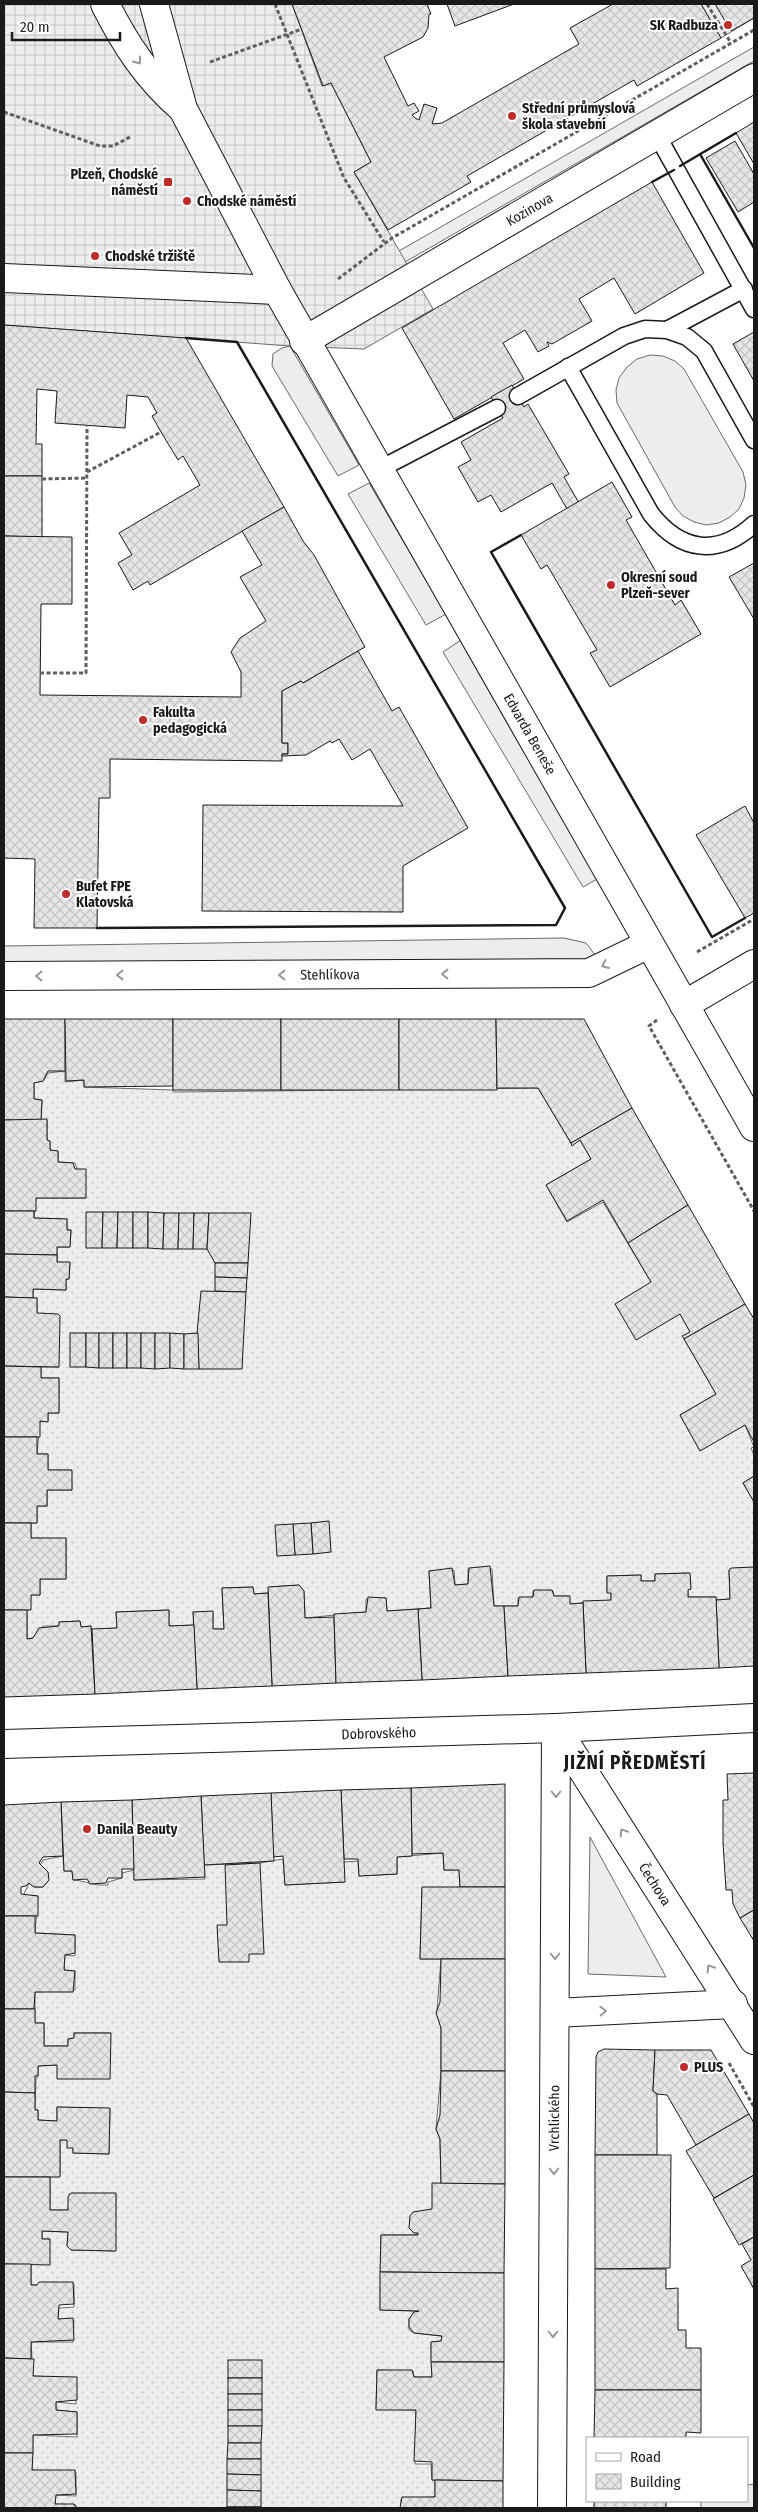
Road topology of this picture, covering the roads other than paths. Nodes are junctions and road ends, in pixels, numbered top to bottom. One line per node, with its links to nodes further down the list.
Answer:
1 (105, 4): 4 (street, one-way to 4)
2 (154, 4): 4 (street)
3 (754, 78): 5 (street, Kozinova)
4 (183, 109): 8 (street)
5 (657, 135): 7 (lane); 11 (street, Kozinova)
6 (4, 278): 8 (street)
7 (744, 289): 9 (lane); 10 (lane)
8 (277, 290): 11 (street)
9 (754, 309)
10 (666, 330): 12 (lane); 15 (lane)
11 (304, 340): 16 (street, Edvarda Beneše)
12 (568, 367): 13 (lane); 17 (lane)
13 (518, 396)
14 (497, 408): 16 (lane)
15 (754, 440)
16 (378, 470): 18 (street, Edvarda Beneše)
17 (754, 524)
18 (650, 944): 20 (street, Stehlíkova, one-way to 20); 21 (street, Edvarda Beneše)
19 (754, 964): 21 (street)
20 (4, 976)
21 (684, 1005): 22 (street, Edvarda Beneše)
22 (754, 1127)
23 (754, 1718): 24 (street, Dobrovského)
24 (556, 1728): 25 (street, Dobrovského); 26 (street, Čechova, one-way to 24); 27 (street, Vrchlického, one-way to 27)
25 (4, 1744)
26 (733, 2004): 27 (street, one-way to 26); 28 (street, Čechova)
27 (555, 2013): 29 (street, Vrchlického, one-way to 29)
28 (754, 2040)
29 (552, 2508)

